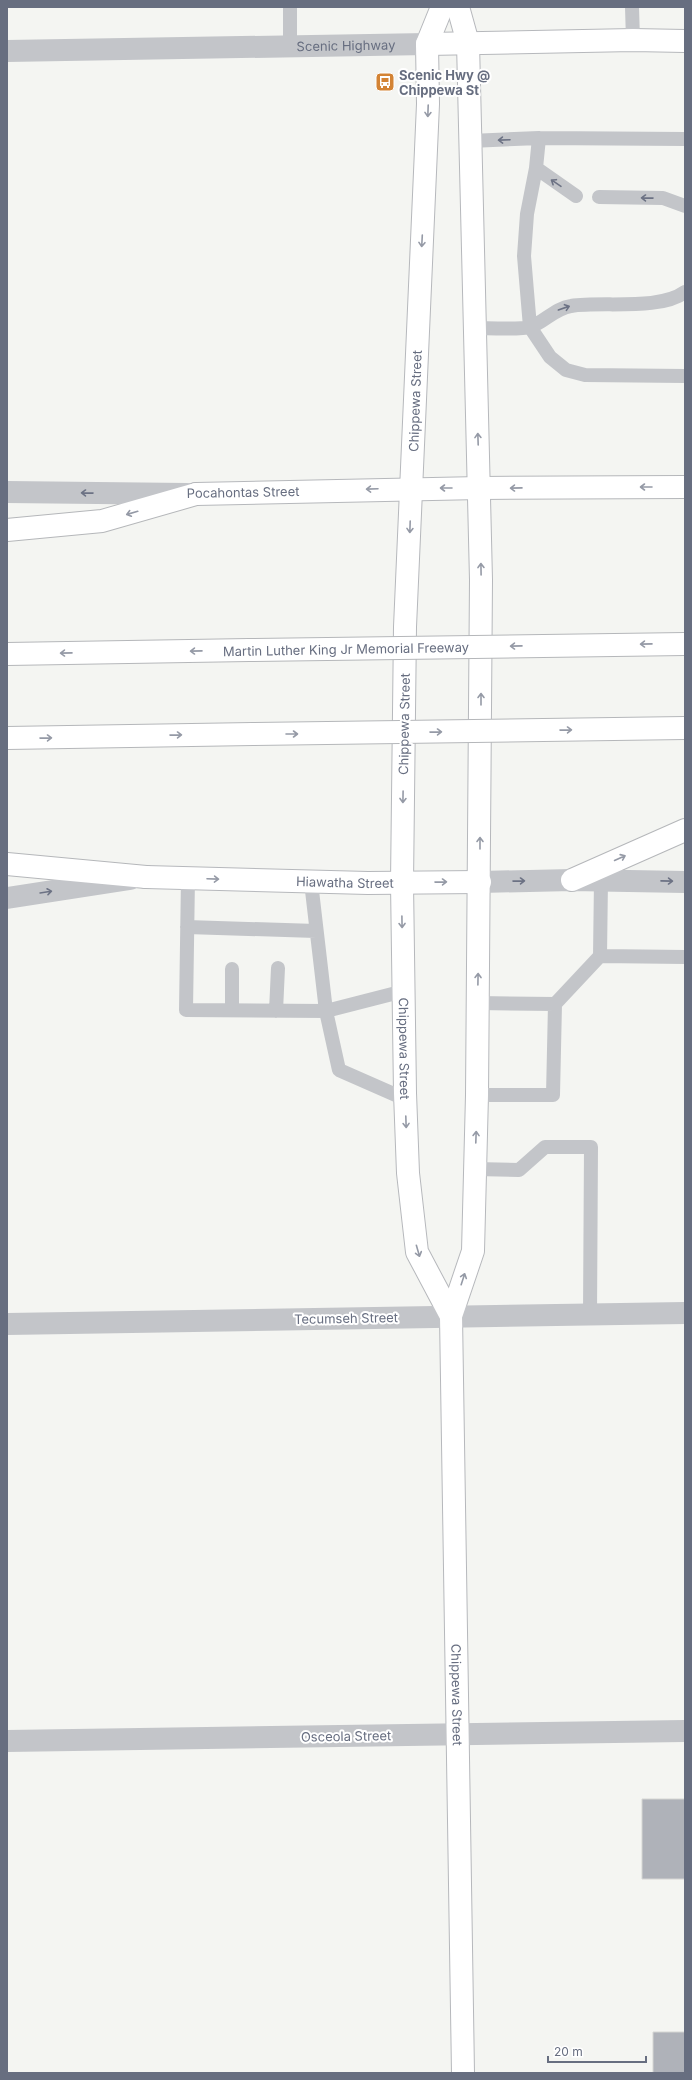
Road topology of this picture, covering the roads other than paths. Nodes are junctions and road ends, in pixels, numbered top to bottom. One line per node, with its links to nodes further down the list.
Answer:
1 (290, 7): 9 (lane)
2 (442, 7): 8 (main road, Chippewa Street)
3 (458, 7): 7 (main road, Chippewa Street)
4 (632, 7): 5 (lane)
5 (633, 40): 6 (main road, Scenic Highway); 7 (main road, Scenic Highway)
6 (685, 41)
7 (468, 43): 8 (main road, Scenic Highway); 13 (main road, Chippewa Street)
8 (427, 44): 9 (street, Scenic Highway); 23 (main road, Chippewa Street, one-way to 23)
9 (290, 46): 10 (street, Scenic Highway)
10 (7, 51)
11 (539, 138): 12 (lane); 13 (lane, one-way to 13); 14 (lane)
12 (685, 139)
13 (470, 141): 20 (main road, Chippewa Street)
14 (536, 168): 15 (lane, one-way to 14); 19 (lane)
15 (576, 196)
16 (599, 197): 17 (lane, one-way to 16)
17 (685, 206)
18 (685, 292): 19 (lane, one-way to 18)
19 (530, 327): 20 (lane); 21 (lane)
20 (475, 328): 24 (main road, Chippewa Street, one-way to 20)
21 (685, 376)
22 (685, 487): 24 (main road, Pocahontas Street, one-way to 24)
23 (411, 488): 24 (main road, Pocahontas Street, one-way to 23); 26 (main road, Pocahontas Street, one-way to 26); 41 (main road, Chippewa Street, one-way to 41)
24 (480, 488): 39 (main road, Chippewa Street, one-way to 24)
25 (7, 492): 26 (street, Pocahontas Street, one-way to 25)
26 (196, 494): 27 (main road, one-way to 27)
27 (7, 530)
28 (685, 644): 29 (main road, Martin Luther King Jr Memorial Freeway, one-way to 29, bridge)
29 (7, 654)
30 (685, 728): 31 (main road, one-way to 30, bridge)
31 (7, 738)
32 (685, 830): 36 (main road, one-way to 32)
33 (7, 864): 34 (main road)
34 (146, 877): 35 (main road, Hiawatha Street); 42 (street, Hiawatha Street, one-way to 34)
35 (188, 878): 38 (main road, Hiawatha Street, one-way to 38); 43 (lane)
36 (572, 880): 37 (street, Hiawatha Street); 39 (street, Hiawatha Street, one-way to 36)
37 (601, 880): 40 (street, Hiawatha Street, one-way to 40); 45 (lane)
38 (310, 882): 41 (main road, Hiawatha Street); 44 (lane)
39 (480, 882): 41 (main road, Hiawatha Street, one-way to 39); 50 (main road, Chippewa Street, one-way to 39)
40 (685, 882)
41 (402, 883): 49 (main road, Chippewa Street, one-way to 49)
42 (7, 898)
43 (187, 927): 44 (lane); 52 (lane)
44 (316, 930): 54 (lane)
45 (600, 956): 46 (lane); 51 (lane)
46 (685, 957)
47 (278, 968): 53 (lane)
48 (232, 969): 52 (lane)
49 (404, 991): 54 (lane); 56 (main road, Chippewa Street)
50 (478, 1003): 51 (lane); 55 (main road, Chippewa Street)
51 (555, 1004): 55 (lane)
52 (232, 1010): 53 (lane)
53 (276, 1011): 54 (lane)
54 (326, 1011): 56 (lane)
55 (477, 1095): 57 (main road, Chippewa Street, one-way to 55)
56 (405, 1099): 60 (main road, Chippewa Street, one-way to 60)
57 (475, 1169): 59 (lane); 60 (main road, Chippewa Street, one-way to 57)
58 (685, 1313): 59 (street, Tecumseh Street)
59 (590, 1314): 60 (street, Tecumseh Street)
60 (451, 1316): 61 (street, Tecumseh Street); 63 (main road, Chippewa Street)
61 (7, 1324)
62 (685, 1731): 63 (street, Osceola Street)
63 (459, 1735): 64 (street, Osceola Street); 65 (main road, Chippewa Street)
64 (7, 1741)
65 (463, 2073)

